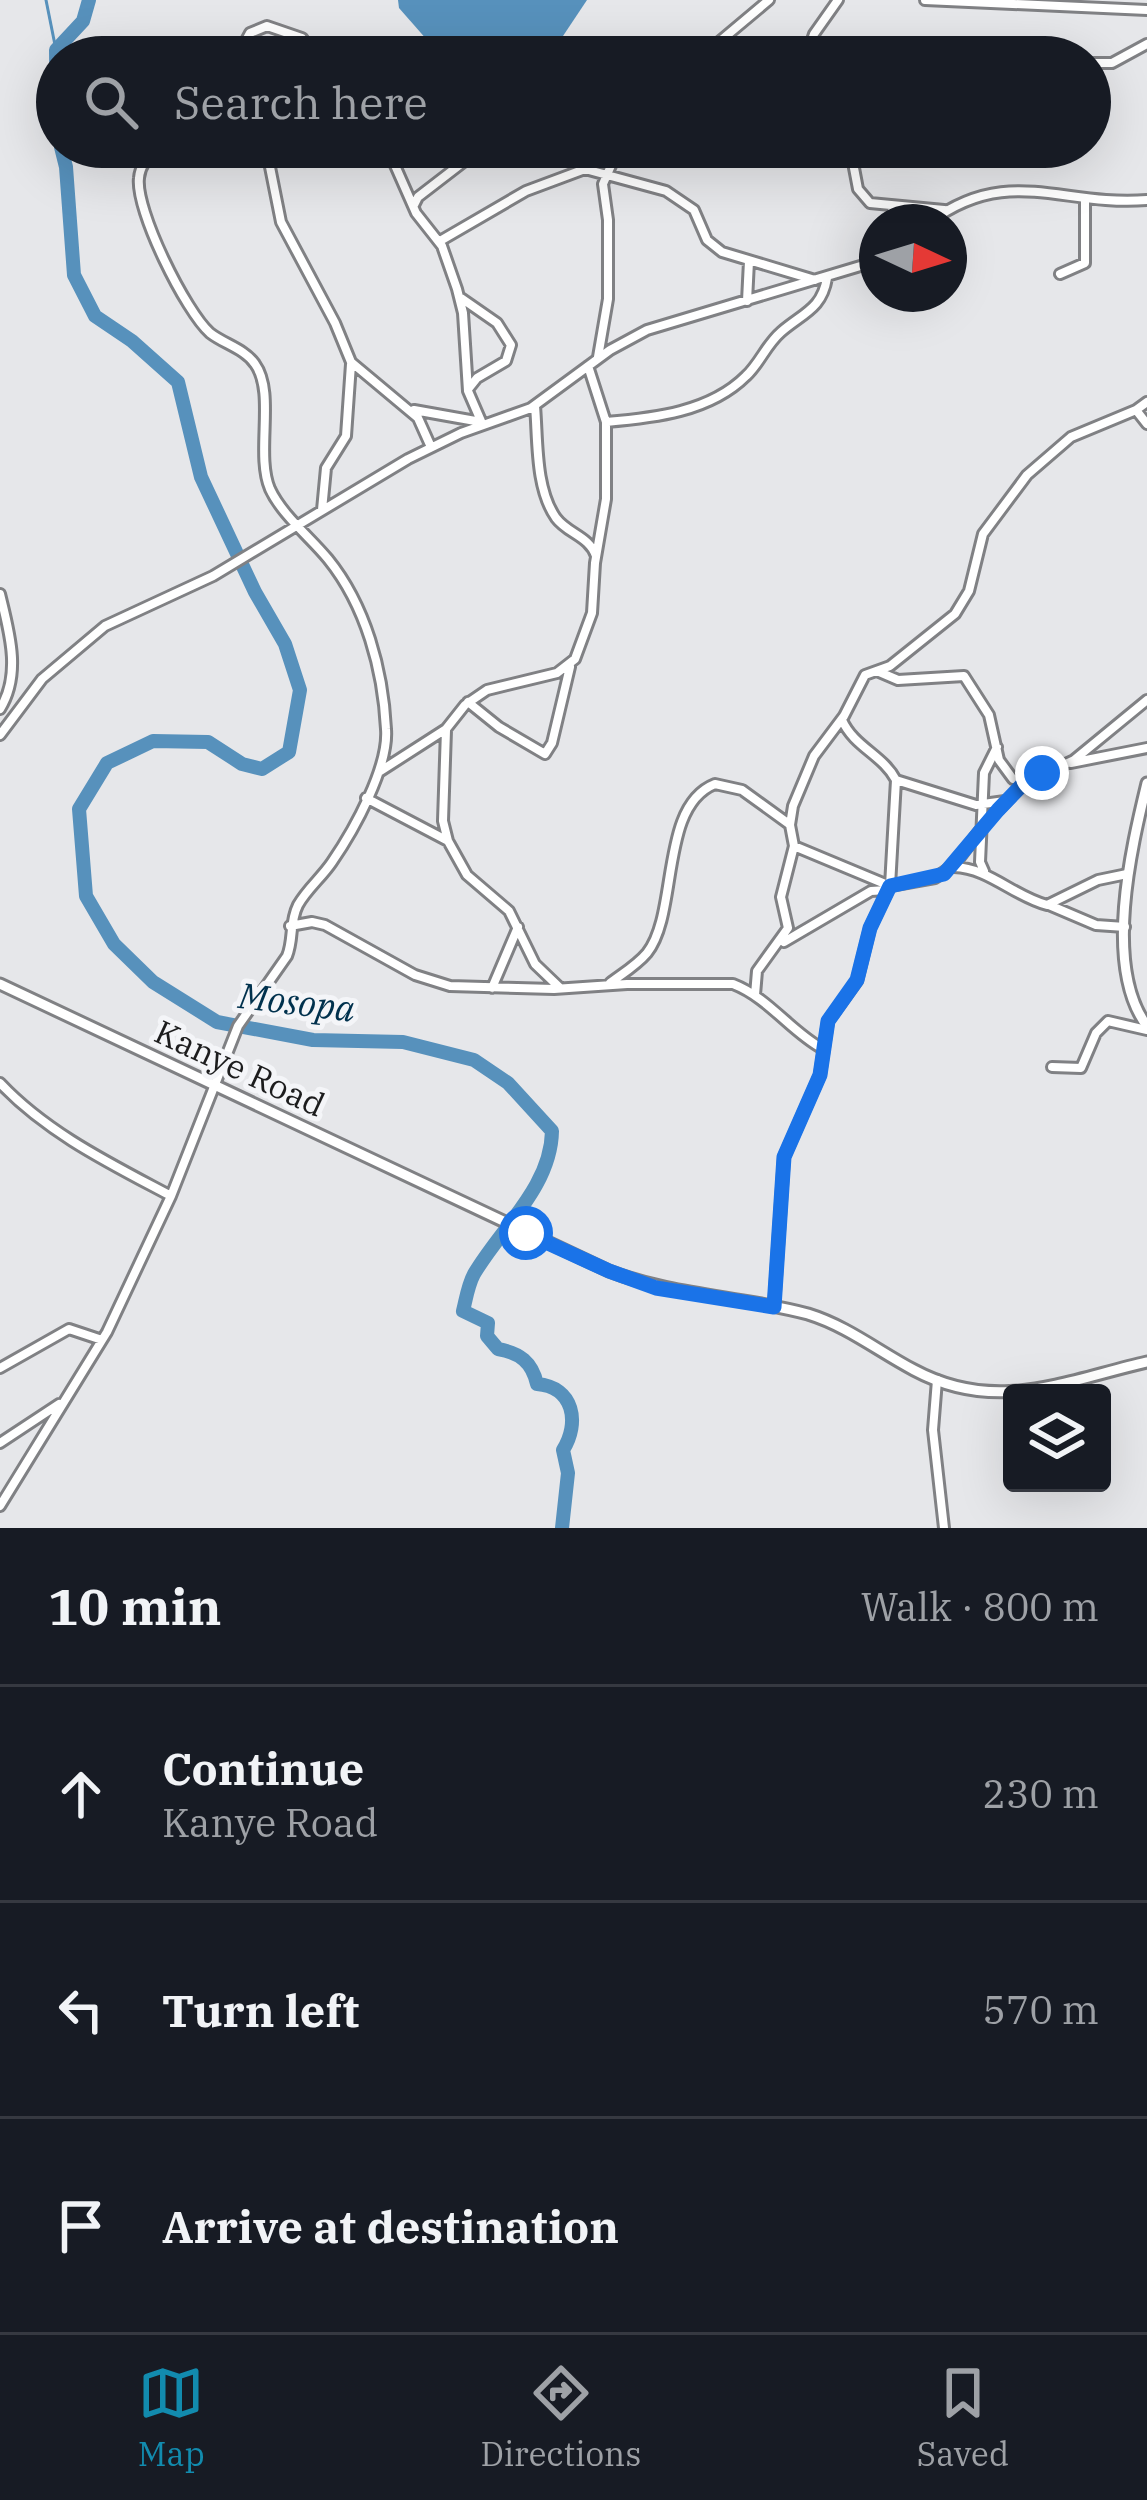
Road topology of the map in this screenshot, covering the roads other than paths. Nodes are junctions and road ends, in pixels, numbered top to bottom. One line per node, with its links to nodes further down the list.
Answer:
1 (769, 0): 9 (street)
2 (838, 0): 10 (street)
3 (925, 0): 5 (street)
4 (1049, 0): 5 (street)
5 (1061, 5): 6 (street)
6 (1147, 10)
7 (248, 36): 8 (street)
8 (296, 36)
9 (726, 36)
10 (813, 36)
11 (1147, 44): 12 (street)
12 (1111, 61)
13 (143, 168): 44 (street)
14 (270, 168): 32 (street)
15 (396, 168): 24 (street)
16 (455, 168): 24 (street)
17 (609, 168): 19 (street)
18 (855, 168): 22 (street)
19 (607, 174): 25 (street); 26 (street); 33 (street)
20 (1085, 197): 21 (street); 23 (street); 28 (street)
21 (1147, 200)
22 (884, 204)
23 (960, 204)
24 (414, 207): 25 (street)
25 (440, 241): 30 (street)
26 (749, 261): 29 (street); 31 (street)
27 (859, 267): 29 (street)
28 (1060, 274)
29 (823, 279): 31 (street); 39 (street)
30 (460, 298): 34 (street); 34 (street)
31 (747, 301): 33 (street)
32 (351, 362): 37 (street); 43 (street)
33 (592, 363): 36 (street); 39 (street)
34 (468, 391): 40 (street)
35 (1147, 402): 38 (street)
36 (535, 406): 40 (street); 45 (street)
37 (407, 407): 40 (street); 42 (street)
38 (1136, 410): 41 (street); 48 (street)
39 (606, 422): 45 (street)
40 (483, 424): 42 (street)
41 (1147, 424)
42 (431, 447): 43 (street)
43 (322, 512): 44 (street)
44 (299, 525): 54 (street); 58 (street)
45 (596, 557): 47 (street)
46 (0, 594): 51 (street)
47 (570, 665): 50 (street); 50 (street)
48 (876, 670): 52 (street); 55 (street)
49 (1147, 700): 57 (street)
50 (468, 702): 53 (street)
51 (0, 709)
52 (842, 719): 60 (street); 65 (street)
53 (446, 729): 58 (street); 67 (street)
54 (0, 735)
55 (997, 747): 59 (street); 64 (street)
56 (1147, 748): 57 (street)
57 (1069, 764): 59 (street)
58 (379, 772): 62 (street)
59 (1029, 779): 63 (street)
60 (896, 780): 64 (street); 72 (street)
61 (1147, 783): 71 (main road)
62 (366, 798): 67 (street); 74 (street)
63 (1007, 800): 64 (street); 66 (street)
64 (985, 804): 66 (street)
65 (790, 825): 68 (street); 79 (street)
66 (984, 825): 69 (street); 70 (street)
67 (448, 841): 75 (street)
68 (794, 846): 72 (street); 77 (street)
69 (952, 867): 70 (street); 72 (street)
70 (984, 873): 73 (street)
71 (1127, 874): 73 (street); 76 (main road)
72 (889, 888): 77 (street); 84 (street)
73 (1047, 905): 76 (street)
74 (289, 926): 80 (street); 87 (street)
75 (518, 926): 80 (street); 81 (street)
76 (1125, 927): 83 (main road)
77 (780, 945): 82 (street)
78 (0, 984): 87 (main road, Kanye Road)
79 (607, 986): 81 (street); 82 (street)
80 (492, 988): 81 (street)
81 (562, 989)
82 (754, 995): 84 (street)
83 (1147, 1028): 85 (street)
84 (823, 1049): 89 (street)
85 (1052, 1067)
86 (0, 1083): 88 (street)
87 (216, 1085): 88 (street); 89 (main road, Kanye Road)
88 (171, 1196): 90 (street)
89 (774, 1307): 93 (main road)
90 (102, 1340): 92 (street); 94 (street)
91 (1147, 1361): 93 (main road)
92 (0, 1368)
93 (937, 1380): 97 (street)
94 (64, 1401): 95 (street); 96 (street)
95 (0, 1443)
96 (0, 1506)
97 (944, 1528)

